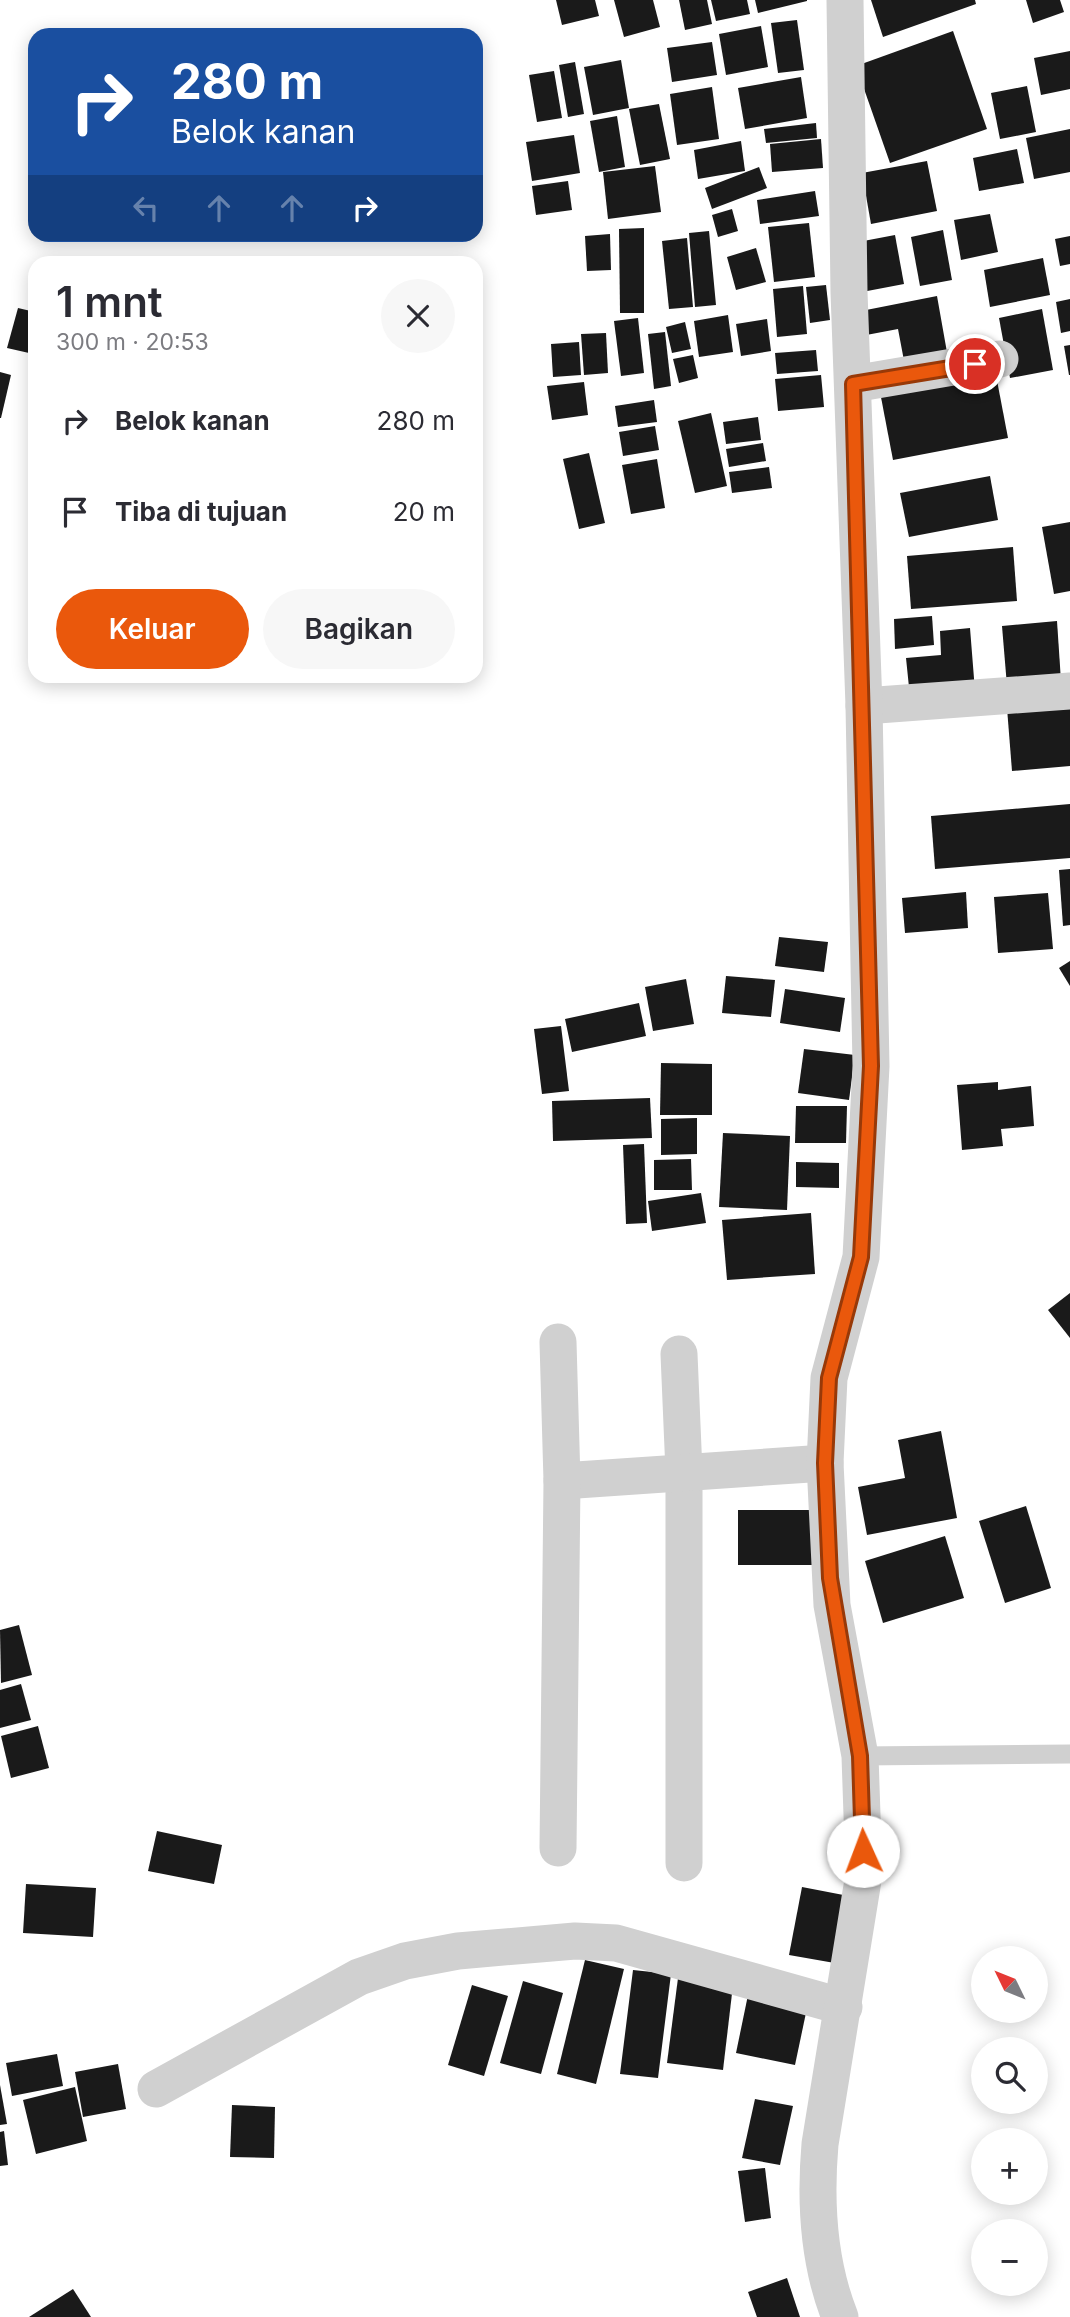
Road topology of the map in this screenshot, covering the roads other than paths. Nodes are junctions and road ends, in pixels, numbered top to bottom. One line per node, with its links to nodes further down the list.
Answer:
1 (845, 0): 3 (street)
2 (1000, 359): 3 (street)
3 (853, 384): 5 (street)
4 (1070, 691): 5 (street)
5 (864, 706): 8 (street)
6 (558, 1342): 10 (street)
7 (679, 1354): 9 (street)
8 (825, 1463): 9 (street); 12 (street)
9 (684, 1472): 10 (street); 14 (street)
10 (562, 1481): 13 (street)
11 (1070, 1754): 12 (lane)
12 (860, 1756): 15 (street)
13 (558, 1848)
14 (684, 1863)
15 (844, 2007): 16 (street); 17 (street)
16 (156, 2089)
17 (840, 2317)

